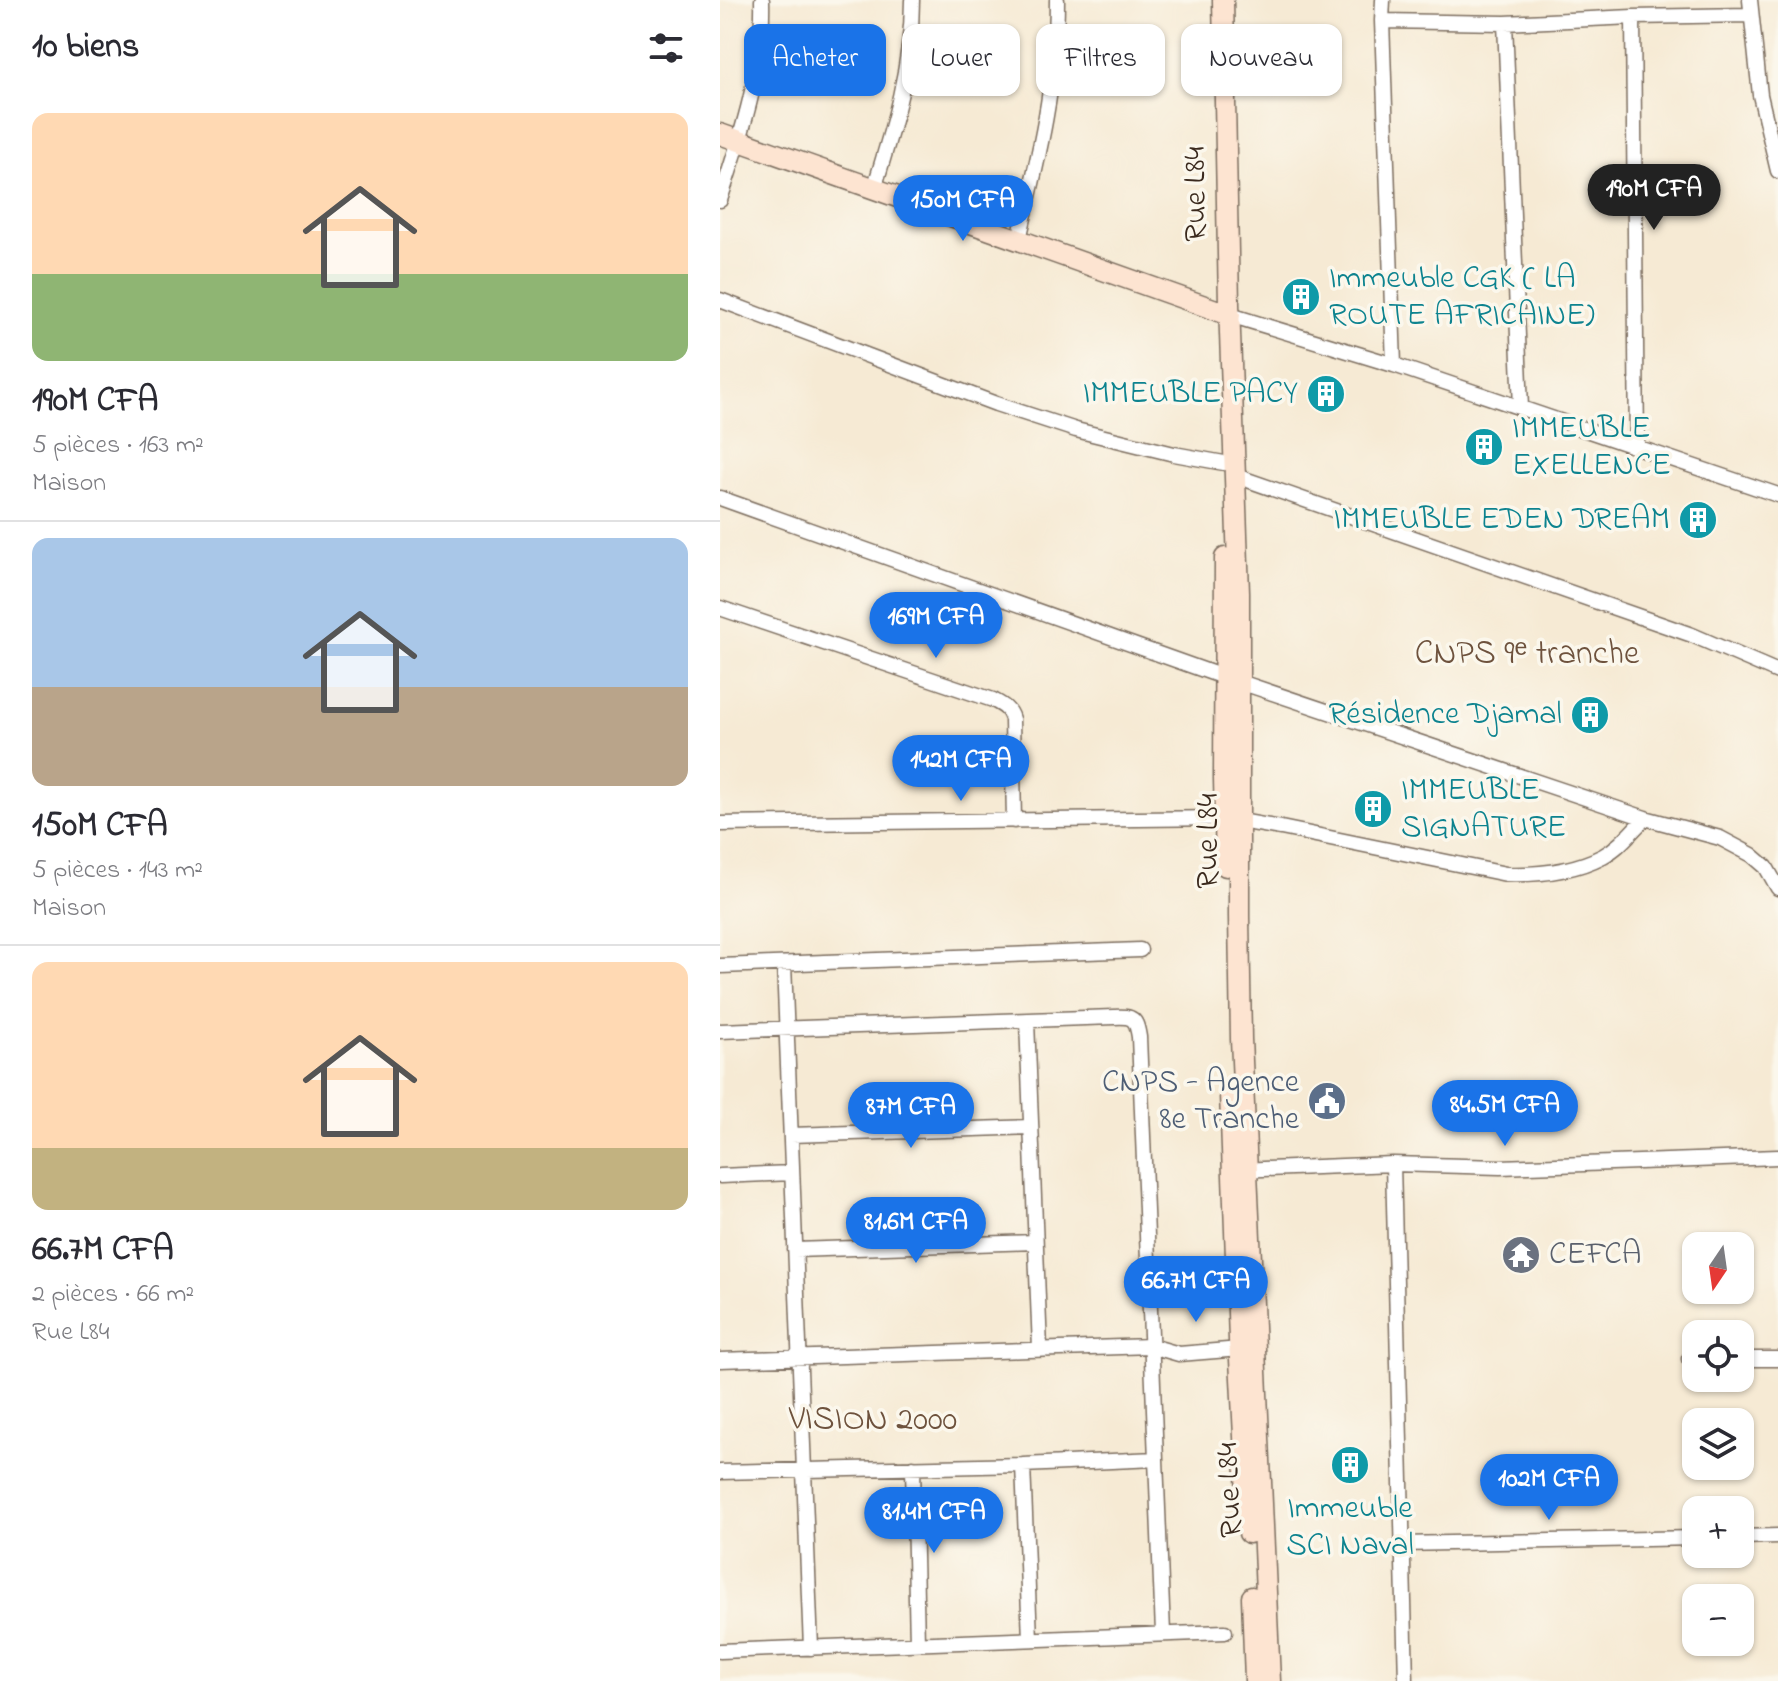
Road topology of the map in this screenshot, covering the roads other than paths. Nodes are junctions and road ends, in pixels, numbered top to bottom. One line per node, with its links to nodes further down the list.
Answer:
1 (762, 0): 11 (street)
2 (912, 0): 13 (street)
3 (1057, 0): 15 (street)
4 (1210, 0): 17 (street, Rue L84)
5 (1223, 0): 17 (street, Rue L84)
6 (1383, 0): 9 (street)
7 (1750, 7): 8 (street); 12 (street)
8 (1633, 17): 10 (street); 20 (street)
9 (1382, 21): 10 (street); 18 (street)
10 (1505, 23): 19 (street)
11 (730, 138): 13 (street); 14 (street)
12 (1778, 171)
13 (874, 189): 15 (street)
14 (720, 200)
15 (1019, 239): 17 (street)
16 (720, 300): 21 (street)
17 (1225, 313): 18 (street); 21 (street, Rue L84)
18 (1394, 365): 19 (street)
19 (1521, 408): 20 (street)
20 (1637, 448): 22 (street)
21 (1230, 469): 25 (street); 26 (street, Rue L84)
22 (1778, 495)
23 (720, 498): 26 (street)
24 (720, 608): 29 (street)
25 (1778, 672)
26 (1233, 680): 27 (street); 28 (street, Rue L84)
27 (1645, 818): 28 (street); 31 (street)
28 (1232, 820): 29 (street); 42 (street, Rue L84)
29 (1014, 821): 30 (street)
30 (720, 824)
31 (1778, 888)
32 (1140, 950): 33 (street)
33 (784, 964): 34 (street); 36 (street)
34 (720, 966)
35 (1027, 1021): 36 (street); 38 (street); 48 (street)
36 (787, 1029): 37 (street); 39 (street)
37 (720, 1031)
38 (1031, 1127): 39 (street); 45 (street)
39 (791, 1135): 43 (street)
40 (1778, 1157): 41 (street)
41 (1393, 1164): 42 (street); 62 (street)
42 (1240, 1170): 47 (street, Rue L84); 70 (street, Rue L84)
43 (792, 1173): 44 (street); 46 (street)
44 (720, 1176)
45 (1035, 1242): 46 (street); 49 (street)
46 (795, 1250): 50 (street)
47 (1240, 1344): 48 (street); 69 (street, Rue L84)
48 (1155, 1347): 49 (street); 54 (street)
49 (1040, 1349): 50 (street)
50 (800, 1358): 53 (street); 57 (street)
51 (1754, 1359): 52 (street)
52 (1778, 1359)
53 (720, 1360)
54 (1156, 1459): 55 (street); 64 (street)
55 (1023, 1465): 56 (street); 65 (street)
56 (913, 1467): 57 (street); 66 (street)
57 (804, 1469): 58 (street); 67 (street)
58 (720, 1472)
59 (1778, 1536): 60 (street)
60 (1754, 1537)
61 (1682, 1538): 62 (street)
62 (1402, 1544): 71 (street)
63 (1225, 1632): 64 (street)
64 (1163, 1633): 65 (street)
65 (1030, 1639): 66 (street)
66 (917, 1643): 67 (street)
67 (811, 1648): 68 (street)
68 (720, 1651)
69 (1255, 1681)
70 (1270, 1681)
71 (1406, 1681)

